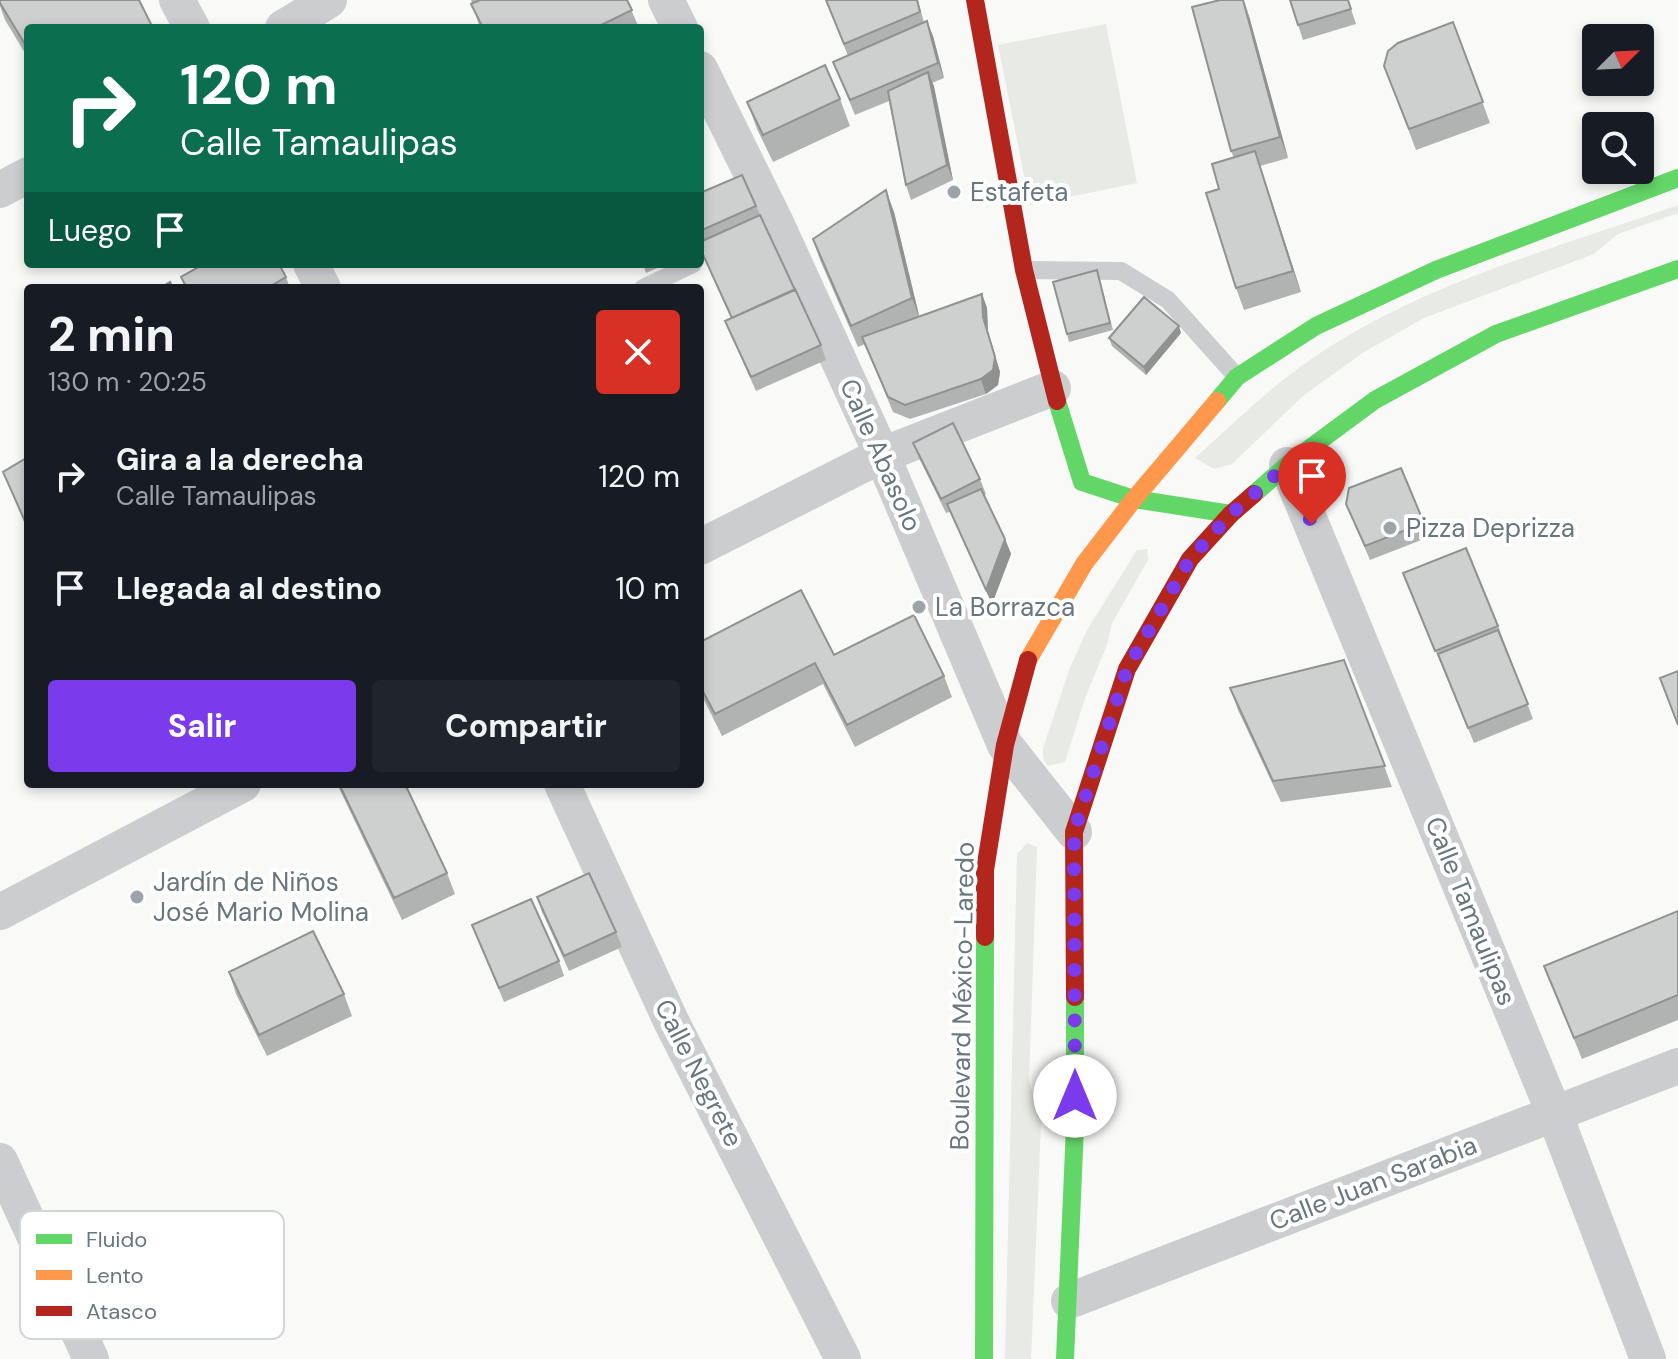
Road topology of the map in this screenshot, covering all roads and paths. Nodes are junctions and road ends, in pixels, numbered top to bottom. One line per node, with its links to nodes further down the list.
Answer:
1 (177, 0): 5 (street)
2 (329, 0): 6 (street)
3 (666, 0): 7 (street)
4 (975, 0): 14 (main road)
5 (190, 24)
6 (290, 24)
7 (678, 24)
8 (704, 78): 18 (street, Calle Abasolo)
9 (24, 177): 11 (street)
10 (1678, 178): 16 (main road, Boulevard México-Laredo)
11 (0, 190)
12 (685, 268): 15 (lane)
13 (1678, 269): 19 (main road)
14 (1024, 270): 16 (lane); 17 (main road)
15 (651, 284)
16 (1237, 377): 20 (main road, Boulevard México-Laredo)
17 (1053, 388): 18 (street); 20 (main road)
18 (882, 455): 22 (street); 23 (street, Calle Abasolo)
19 (1287, 465): 21 (main road); 29 (street, Calle Tamaulipas)
20 (1134, 499): 21 (main road); 23 (main road, Boulevard México-Laredo)
21 (1231, 514): 26 (main road)
22 (704, 545)
23 (1005, 745): 26 (street, Calle Abasolo); 36 (main road, Boulevard México-Laredo)
24 (235, 788): 27 (street)
25 (564, 788): 35 (street, Calle Negrete)
26 (1074, 832): 32 (main road)
27 (0, 912)
28 (1678, 1066): 29 (street, Calle Juan Sarabia)
29 (1554, 1113): 32 (street, Calle Juan Sarabia); 38 (street, Calle Tamaulipas)
30 (0, 1161): 31 (street)
31 (23, 1211)
32 (1069, 1301): 37 (main road)
33 (82, 1339): 34 (street)
34 (91, 1359)
35 (843, 1359)
36 (984, 1359)
37 (1065, 1359)
38 (1648, 1359)

